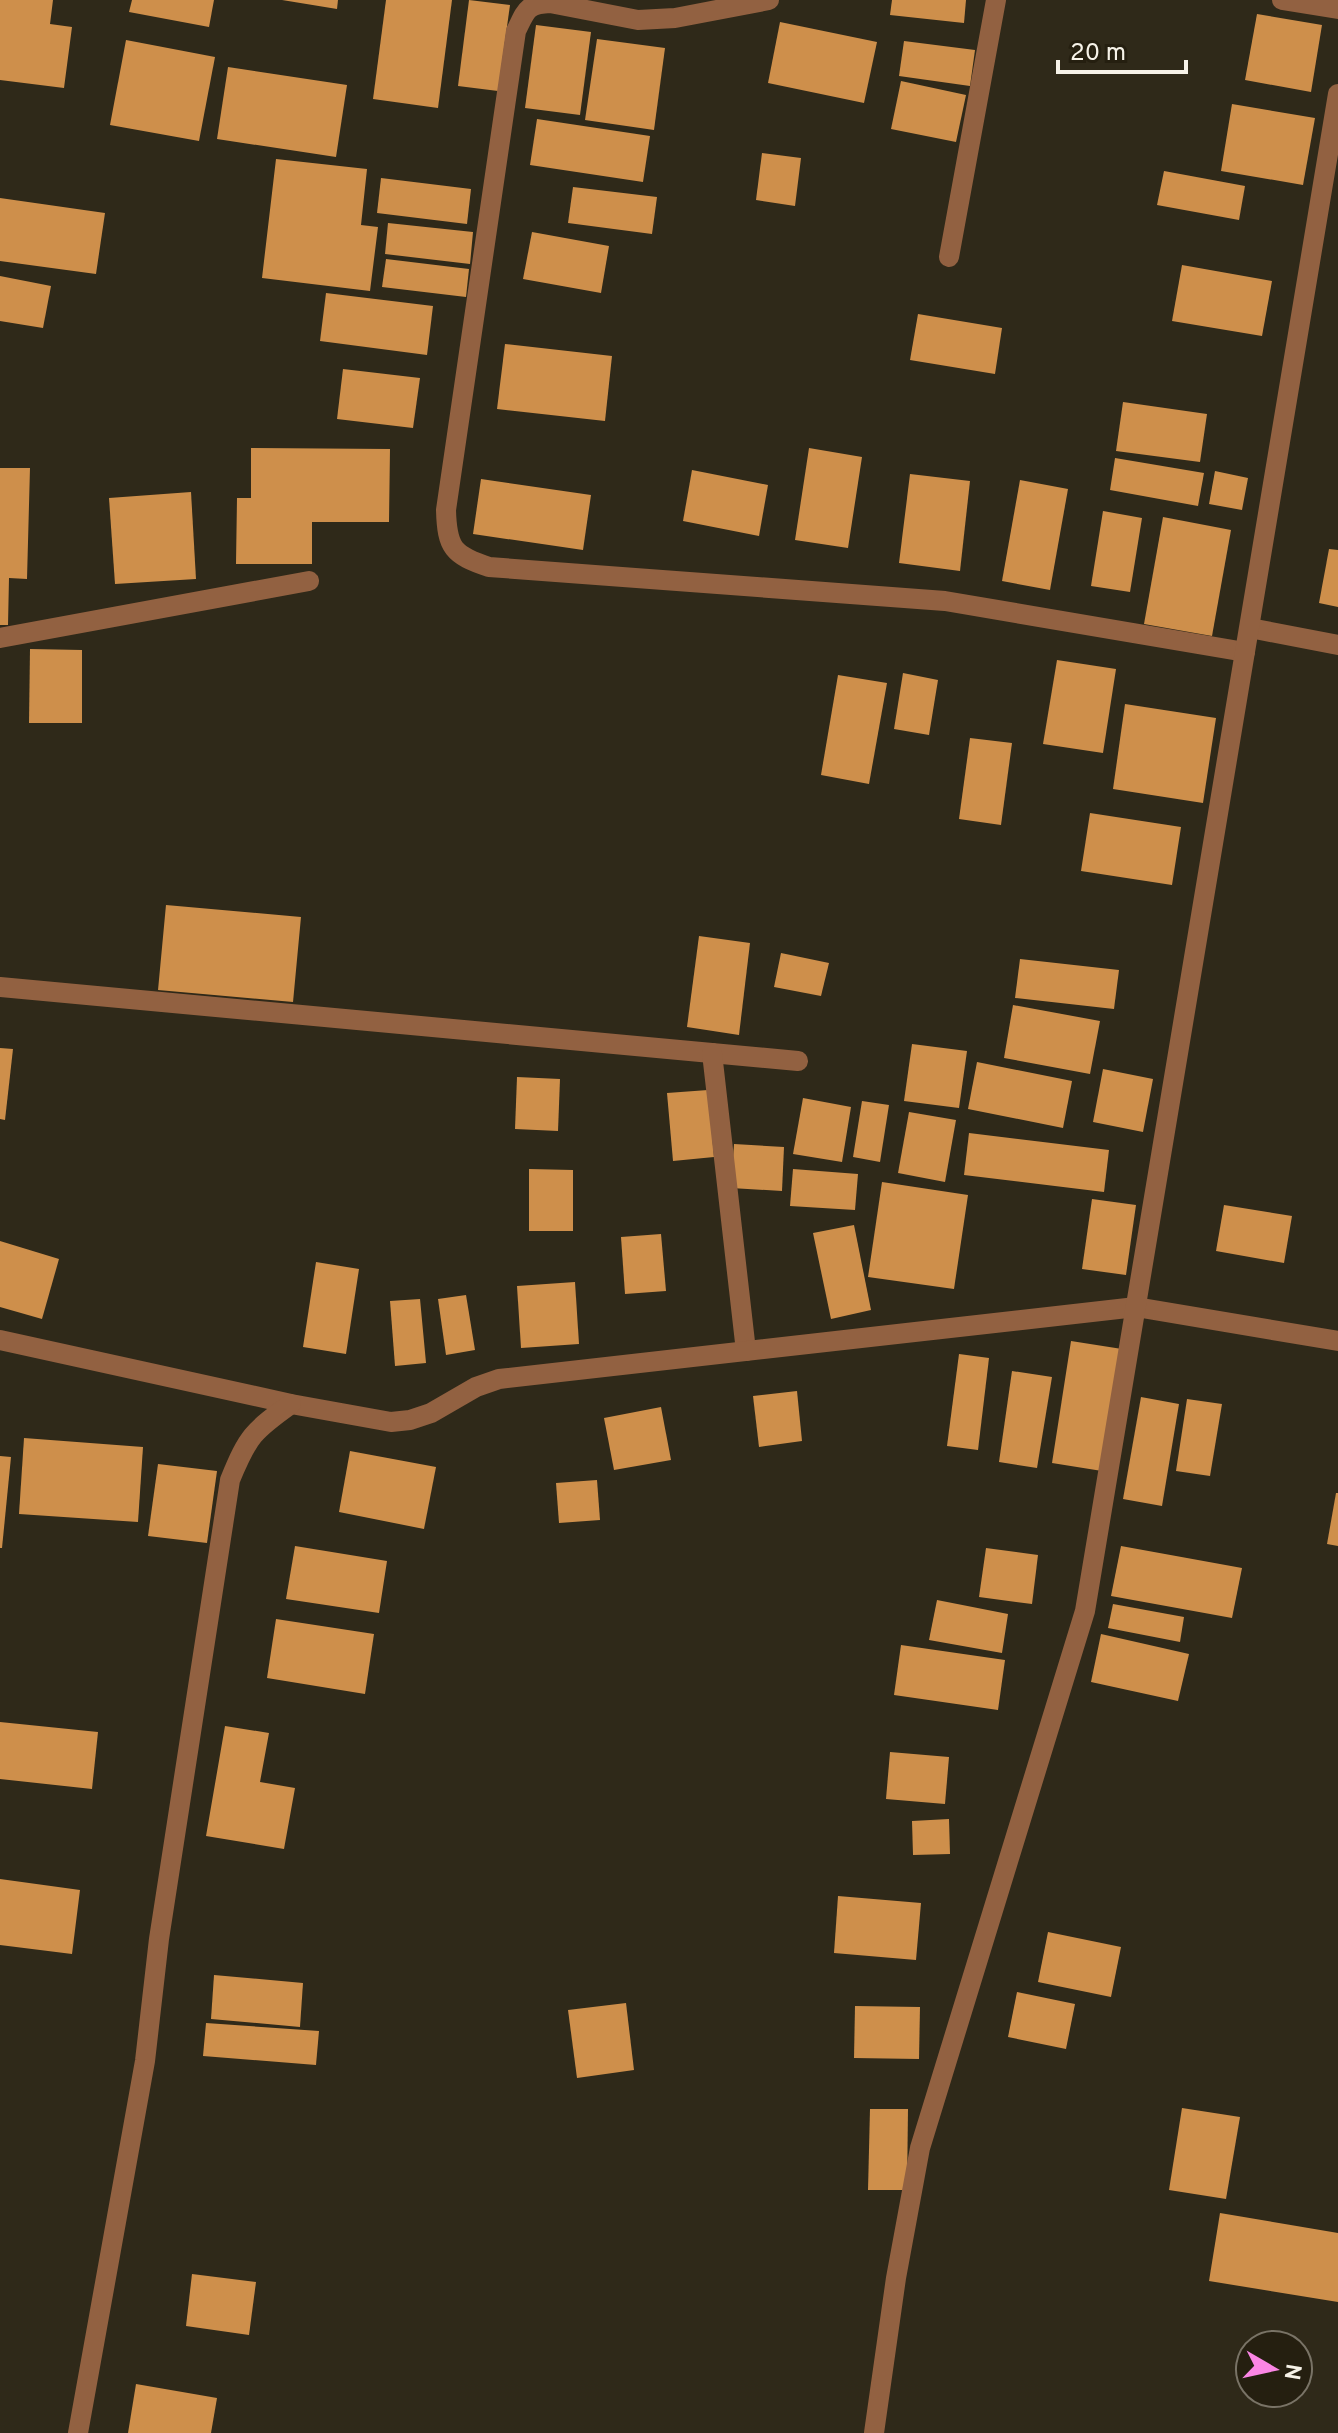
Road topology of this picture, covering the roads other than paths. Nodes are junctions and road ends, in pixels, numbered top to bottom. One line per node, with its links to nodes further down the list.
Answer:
1 (769, 0): 11 (street)
2 (996, 0): 6 (street)
3 (1282, 0): 4 (street)
4 (1338, 9)
5 (1338, 94): 8 (street)
6 (949, 257)
7 (309, 581): 9 (street)
8 (1250, 628): 10 (street); 11 (street)
9 (0, 638)
10 (1338, 645)
11 (1245, 652): 15 (street)
12 (0, 987): 13 (street)
13 (712, 1053): 14 (street); 18 (street)
14 (798, 1061)
15 (1136, 1307): 17 (street); 18 (street); 21 (street)
16 (0, 1340): 19 (street)
17 (1338, 1341)
18 (746, 1351): 19 (street)
19 (291, 1404): 20 (street)
20 (78, 2433)
21 (874, 2433)

